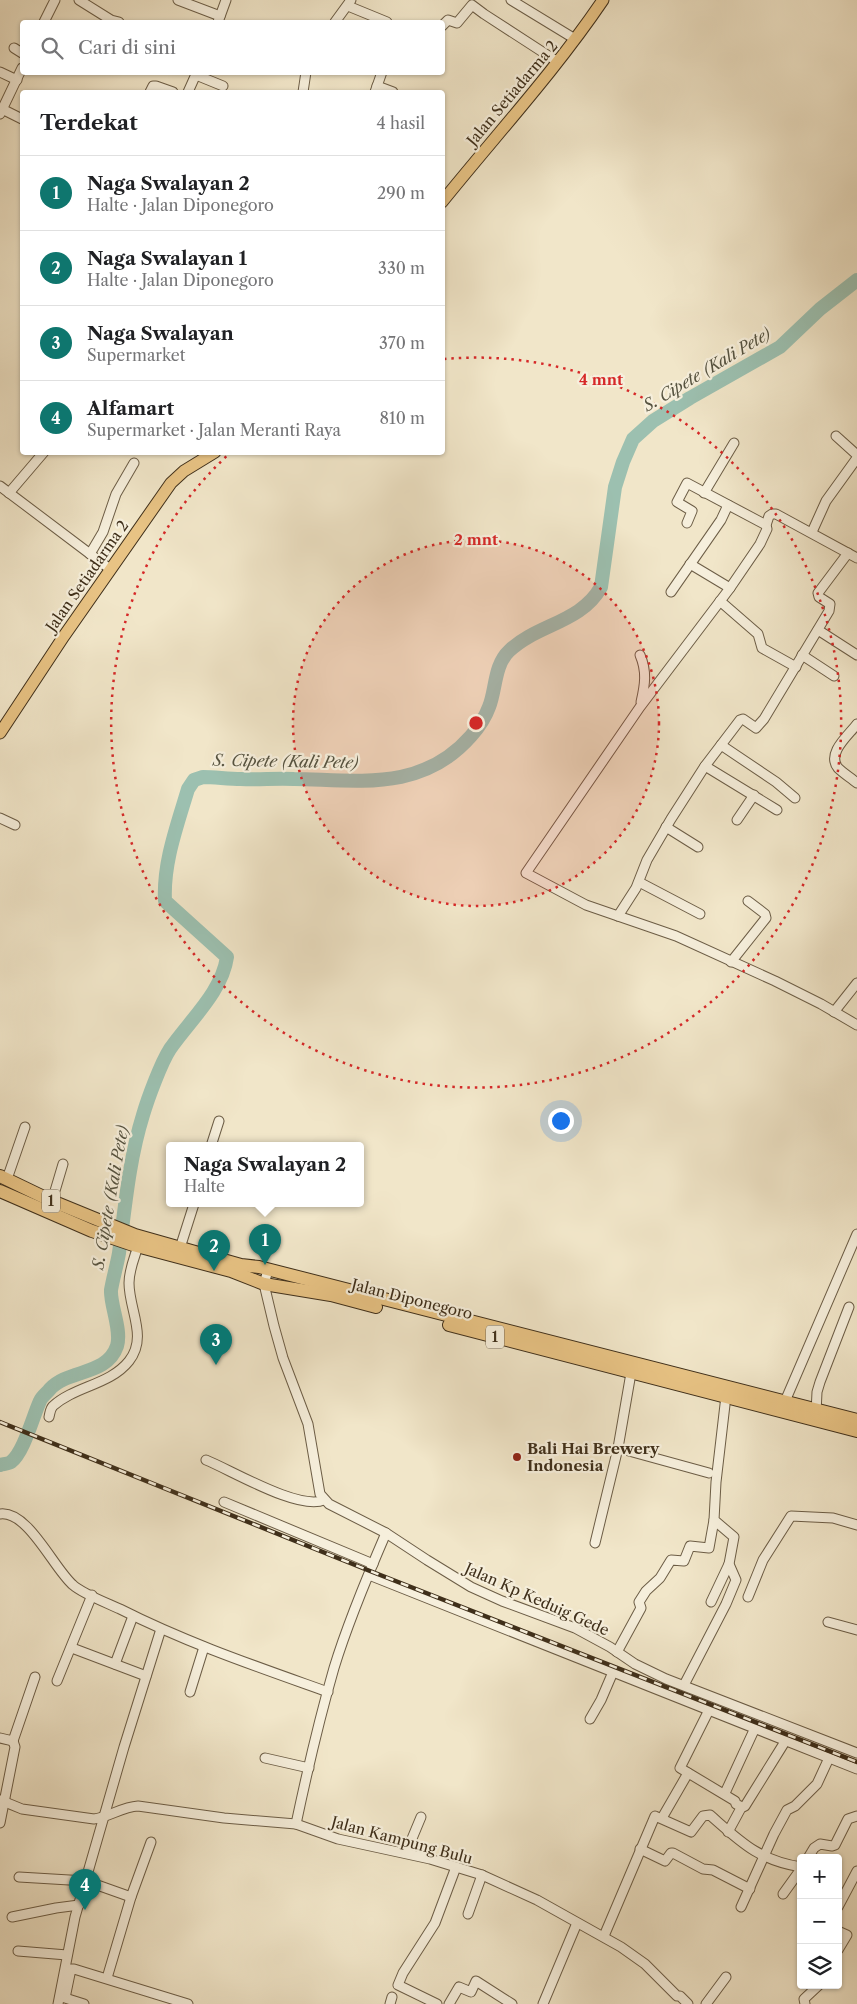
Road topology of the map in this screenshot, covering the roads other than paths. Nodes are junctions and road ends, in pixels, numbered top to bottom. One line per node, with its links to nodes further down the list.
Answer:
1 (55, 0): 9 (street)
2 (80, 0): 10 (street)
3 (178, 0): 8 (street)
4 (226, 0): 8 (street)
5 (511, 0): 14 (street)
6 (603, 0): 14 (main road, Jalan Setiadarma 2)
7 (350, 3): 11 (street); 12 (street)
8 (219, 19)
9 (45, 20)
10 (111, 20)
11 (337, 20)
12 (383, 20)
13 (445, 23): 15 (street)
14 (575, 39): 15 (main road, Jalan Setiadarma 2)
15 (558, 62): 31 (main road, Jalan Setiadarma 2)
16 (0, 72): 22 (street)
17 (20, 73): 22 (street)
18 (196, 75): 27 (street)
19 (199, 75): 23 (street)
20 (305, 75): 28 (street)
21 (381, 75): 24 (street)
22 (17, 80): 29 (street)
23 (223, 86)
24 (376, 89)
25 (151, 90): 26 (street)
26 (167, 90)
27 (189, 90)
28 (302, 90)
29 (1, 112): 30 (street)
30 (20, 118)
31 (445, 198)
32 (836, 436): 36 (street)
33 (734, 444): 40 (street)
34 (41, 455): 39 (street)
35 (210, 455): 49 (main road, Jalan Setiadarma 2)
36 (857, 456): 44 (street)
37 (134, 462): 46 (street)
38 (0, 486): 39 (street)
39 (9, 493): 46 (street)
40 (704, 493): 41 (street); 42 (street)
41 (728, 505): 43 (street); 48 (street)
42 (687, 523)
43 (766, 525): 44 (street); 50 (street)
44 (812, 532): 45 (street)
45 (848, 553): 47 (street); 53 (street)
46 (90, 554): 49 (street)
47 (857, 558)
48 (690, 564): 50 (street); 51 (street)
49 (110, 569): 61 (main road, Jalan Setiadarma 2)
50 (730, 588): 52 (street)
51 (671, 592)
52 (720, 601): 57 (street); 59 (street)
53 (818, 630): 54 (street); 55 (street)
54 (802, 655): 57 (street); 58 (street)
55 (857, 655)
56 (640, 656): 59 (street)
57 (796, 667): 62 (street)
58 (834, 676)
59 (640, 707): 76 (street)
60 (856, 726): 64 (street)
61 (0, 733)
62 (721, 745): 63 (street); 66 (street)
63 (705, 766): 65 (street); 71 (street)
64 (857, 783)
65 (754, 796): 67 (street); 69 (street)
66 (795, 798)
67 (777, 810)
68 (0, 818): 70 (street)
69 (737, 820)
70 (15, 825)
71 (666, 827): 72 (street); 73 (street)
72 (698, 847)
73 (638, 882): 75 (street); 76 (street)
74 (748, 901): 77 (street)
75 (700, 914)
76 (618, 916): 77 (street)
77 (731, 962): 79 (street)
78 (857, 983): 79 (street)
79 (834, 1012): 80 (street)
80 (857, 1025)
81 (219, 1121): 83 (street)
82 (25, 1127): 85 (street)
83 (212, 1142)
84 (63, 1164): 87 (street)
85 (3, 1177): 87 (highway, 1)
86 (0, 1190): 89 (highway, 1)
87 (52, 1201): 89 (highway, 1)
88 (193, 1207): 92 (street)
89 (98, 1227): 91 (highway, 1)
90 (857, 1234): 98 (street)
91 (135, 1242): 92 (highway, Jalan Diponegoro / 1); 100 (street)
92 (179, 1253): 93 (highway, Jalan Diponegoro / 1); 94 (highway, Jalan Diponegoro / 1)
93 (268, 1270): 94 (street); 98 (highway, Jalan Diponegoro / 1)
94 (264, 1284): 96 (highway, Jalan Diponegoro / 1); 106 (street)
95 (849, 1307): 99 (street)
96 (630, 1373): 97 (highway, Jalan Diponegoro / 1); 103 (street)
97 (726, 1396): 98 (highway, Jalan Diponegoro / 1); 109 (street)
98 (782, 1406): 99 (highway, Jalan Diponegoro / 1)
99 (816, 1414): 101 (highway, Jalan Diponegoro / 1); 102 (highway, Jalan Diponegoro / 1)
100 (49, 1417)
101 (857, 1420)
102 (857, 1431)
103 (618, 1448): 105 (street); 112 (street)
104 (206, 1460): 106 (street)
105 (709, 1473)
106 (324, 1500): 111 (street, Jalan Kp Keduig Gede)
107 (224, 1502): 113 (street)
108 (0, 1514): 116 (street)
109 (714, 1520): 114 (street); 125 (street)
110 (857, 1525): 117 (street)
111 (386, 1533): 113 (street); 125 (street, Jalan Kp Keduig Gede)
112 (595, 1543)
113 (373, 1564): 115 (street)
114 (729, 1564): 118 (street); 131 (street)
115 (369, 1575): 127 (street); 133 (street)
116 (92, 1595): 119 (street); 124 (street)
117 (748, 1597)
118 (711, 1602)
119 (134, 1616): 121 (street); 126 (street)
120 (828, 1622): 122 (street)
121 (161, 1628): 123 (street); 128 (street)
122 (857, 1630)
123 (204, 1647): 132 (street); 133 (street)
124 (72, 1648): 126 (street); 130 (street)
125 (618, 1652): 131 (street, Jalan Kp Keduig Gede)
126 (115, 1664): 128 (street)
127 (613, 1672): 134 (street); 135 (street)
128 (146, 1676): 150 (street)
129 (34, 1677): 139 (street)
130 (57, 1681)
131 (684, 1685): 140 (street, Jalan Kp Keduig Gede)
132 (190, 1692)
133 (328, 1692): 143 (street)
134 (709, 1710): 136 (street); 145 (street)
135 (590, 1719)
136 (755, 1728): 138 (street); 146 (street)
137 (0, 1738): 139 (street)
138 (786, 1740): 142 (street); 148 (street)
139 (13, 1741): 147 (street)
140 (857, 1753)
141 (265, 1758): 143 (street)
142 (829, 1758): 144 (street); 160 (street)
143 (309, 1768): 154 (street)
144 (857, 1769)
145 (688, 1773): 146 (street); 152 (street)
146 (725, 1793): 148 (street)
147 (2, 1801): 150 (street); 153 (street)
148 (742, 1806): 155 (street)
149 (857, 1816): 159 (street)
150 (104, 1817): 154 (street, Jalan Kampung Bulu); 167 (street)
151 (421, 1817): 158 (street)
152 (662, 1818): 155 (street); 157 (street)
153 (0, 1823)
154 (296, 1824): 158 (street, Jalan Kampung Bulu)
155 (728, 1832): 160 (street)
156 (151, 1842): 171 (street)
157 (640, 1849): 168 (street); 178 (street)
158 (406, 1853): 161 (street, Jalan Kampung Bulu)
159 (810, 1854)
160 (764, 1856): 162 (street); 168 (street)
161 (456, 1867): 164 (street, Jalan Kampung Bulu); 189 (street)
162 (797, 1867)
163 (797, 1874): 169 (street)
164 (482, 1875): 174 (street); 176 (street, Jalan Kampung Bulu)
165 (856, 1876): 170 (street)
166 (18, 1877): 167 (street)
167 (86, 1882): 171 (street); 172 (street)
168 (750, 1888): 173 (street)
169 (783, 1894)
170 (842, 1894)
171 (131, 1897): 183 (street)
172 (79, 1905): 175 (street); 181 (street)
173 (741, 1907)
174 (468, 1914)
175 (12, 1916)
176 (577, 1923): 178 (street, Jalan Kampung Bulu); 192 (street)
177 (842, 1933): 179 (street)
178 (604, 1936): 193 (street, Jalan Kampung Bulu)
179 (842, 1942)
180 (18, 1951): 181 (street)
181 (67, 1955): 186 (street)
182 (726, 1977): 194 (street)
183 (107, 1978): 185 (street); 188 (street)
184 (815, 1989): 195 (street)
185 (65, 2001): 187 (street)
186 (58, 2004)
187 (84, 2004)
188 (188, 2004)
189 (438, 2004)
190 (448, 2004): 191 (street)
191 (512, 2004)
192 (543, 2004)
193 (688, 2004)
194 (706, 2004)
195 (805, 2004)

